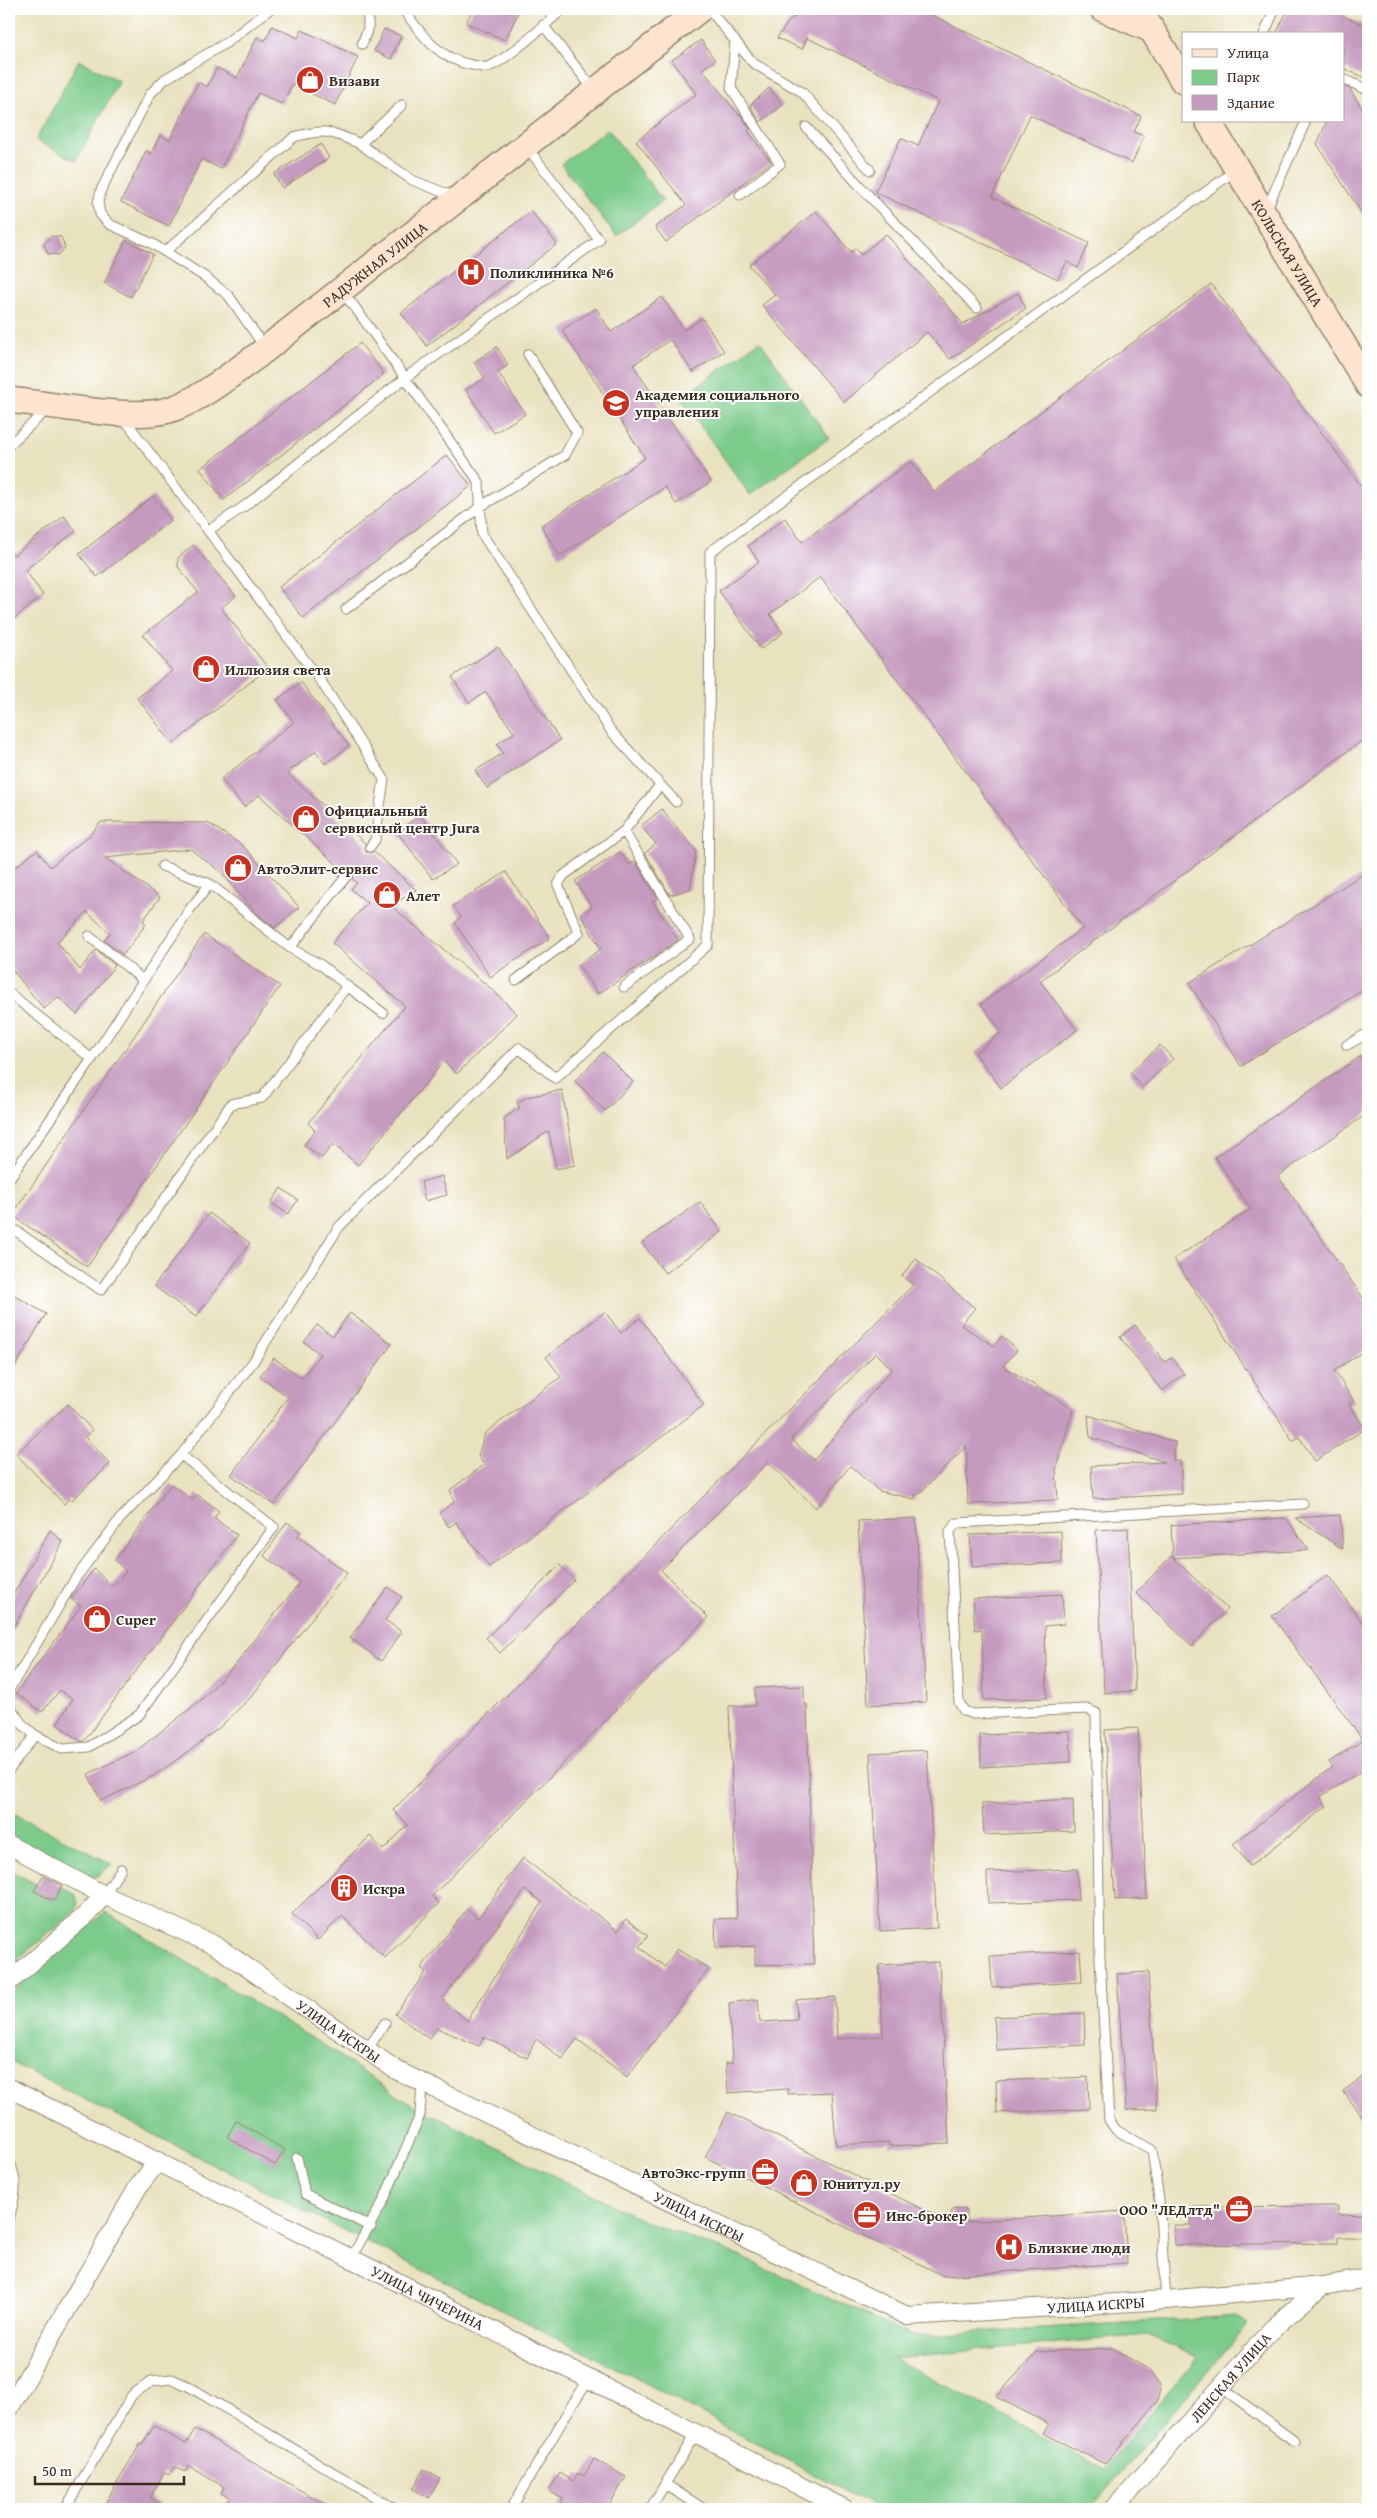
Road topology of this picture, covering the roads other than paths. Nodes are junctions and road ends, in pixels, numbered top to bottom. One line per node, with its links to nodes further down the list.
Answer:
1 (270, 9): 30 (lane)
2 (360, 9): 14 (lane)
3 (403, 9): 10 (lane)
4 (563, 9): 10 (lane)
5 (700, 9): 18 (street, РАДУЖНАЯ УЛИЦА)
6 (708, 9): 13 (lane)
7 (1103, 9): 11 (street)
8 (1139, 9): 11 (street)
9 (1274, 9): 12 (lane)
10 (543, 25): 18 (lane)
11 (1152, 30): 16 (street)
12 (1265, 32)
13 (735, 41): 26 (lane); 27 (lane)
14 (362, 44)
15 (1344, 79): 17 (lane)
16 (1182, 80)
17 (1368, 90)
18 (595, 91): 24 (street, РАДУЖНАЯ УЛИЦА)
19 (402, 105): 23 (lane)
20 (1209, 122): 25 (street, КОЛЬСКАЯ УЛИЦА)
21 (1306, 122): 29 (lane)
22 (806, 127): 32 (lane)
23 (360, 144): 28 (lane); 30 (lane)
24 (526, 146): 28 (street, РАДУЖНАЯ УЛИЦА); 35 (lane)
25 (1237, 169): 29 (street, КОЛЬСКАЯ УЛИЦА); 64 (lane)
26 (870, 170)
27 (740, 195)
28 (458, 198): 31 (street, РАДУЖНАЯ УЛИЦА)
29 (1264, 214): 36 (street, КОЛЬСКАЯ УЛИЦА)
30 (165, 252): 33 (lane)
31 (339, 290): 33 (street, РАДУЖНАЯ УЛИЦА); 35 (lane)
32 (978, 308)
33 (266, 349): 39 (street, РАДУЖНАЯ УЛИЦА)
34 (528, 354): 41 (lane)
35 (405, 378): 41 (lane); 42 (lane)
36 (1368, 385)
37 (9, 400): 38 (street, РАДУЖНАЯ УЛИЦА)
38 (54, 404): 39 (street, РАДУЖНАЯ УЛИЦА); 40 (lane)
39 (120, 413): 42 (lane)
40 (9, 445)
41 (480, 507): 43 (lane); 44 (lane)
42 (208, 531): 47 (lane)
43 (346, 609)
44 (660, 785): 45 (lane); 46 (lane)
45 (676, 802)
46 (624, 831): 54 (lane); 56 (lane)
47 (370, 847)
48 (162, 866): 50 (lane)
49 (348, 874): 52 (lane)
50 (210, 884): 52 (lane); 53 (lane)
51 (89, 936): 53 (lane)
52 (290, 948): 55 (lane)
53 (143, 980): 61 (lane)
54 (516, 980)
55 (347, 986): 58 (lane); 63 (lane)
56 (624, 987)
57 (11, 997): 61 (lane)
58 (383, 1013)
59 (1368, 1033): 60 (lane)
60 (1347, 1046)
61 (92, 1059): 62 (lane)
62 (9, 1179)
63 (9, 1226)
64 (181, 1455): 66 (lane); 68 (lane)
65 (1303, 1504): 86 (lane)
66 (9, 1690)
67 (9, 1705): 68 (lane)
68 (35, 1735): 69 (lane)
69 (9, 1770)
70 (9, 1845): 72 (street, УЛИЦА ИСКРЫ)
71 (121, 1870): 72 (lane)
72 (104, 1895): 73 (street); 75 (street, УЛИЦА ИСКРЫ)
73 (9, 1982)
74 (385, 2023): 75 (lane)
75 (366, 2050): 76 (street, УЛИЦА ИСКРЫ)
76 (422, 2083): 82 (lane); 86 (street, УЛИЦА ИСКРЫ)
77 (9, 2088): 79 (street, УЛИЦА ЧИЧЕРИНА)
78 (297, 2158): 82 (lane)
79 (158, 2161): 83 (street, УЛИЦА ЧИЧЕРИНА); 89 (street)
80 (9, 2162): 81 (lane)
81 (9, 2218)
82 (370, 2226): 83 (lane)
83 (351, 2258): 87 (street, УЛИЦА ЧИЧЕРИНА)
84 (1368, 2278): 85 (street)
85 (1322, 2286): 86 (street, УЛИЦА ИСКРЫ); 88 (street, ЛЕНСКАЯ УЛИЦА)
86 (1166, 2300)
87 (590, 2379): 90 (street, УЛИЦА ЧИЧЕРИНА); 95 (lane)
88 (1221, 2387): 91 (lane); 99 (street, ЛЕНСКАЯ УЛИЦА)
89 (9, 2409)
90 (696, 2433): 92 (lane); 98 (street, УЛИЦА ЧИЧЕРИНА)
91 (1294, 2441)
92 (665, 2484): 96 (lane); 97 (lane)
93 (65, 2509): 94 (lane)
94 (395, 2509)
95 (512, 2509)
96 (650, 2509)
97 (704, 2509)
98 (845, 2509)
99 (1114, 2509)

